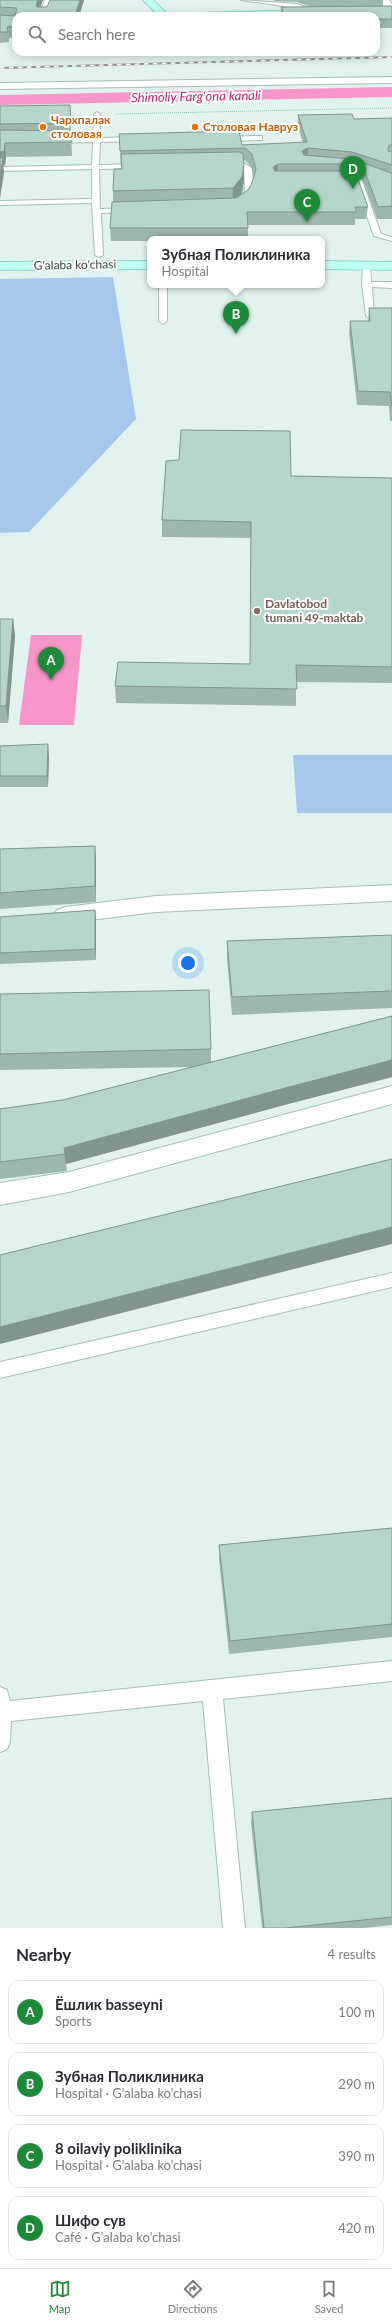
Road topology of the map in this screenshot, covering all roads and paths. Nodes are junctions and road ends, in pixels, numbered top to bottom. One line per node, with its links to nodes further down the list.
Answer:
1 (50, 0): 7 (street)
2 (148, 0): 8 (main road)
3 (244, 0): 9 (lane)
4 (384, 0): 5 (street)
5 (392, 10): 6 (main road)
6 (376, 11)
7 (44, 12)
8 (160, 12)
9 (322, 12)
10 (392, 80): 11 (street)
11 (0, 86)
12 (392, 108): 13 (path)
13 (97, 114): 17 (lane)
14 (259, 138): 16 (lane)
15 (144, 139): 17 (lane)
16 (213, 139)
17 (98, 140): 18 (lane); 21 (lane)
18 (45, 141)
19 (216, 164): 26 (lane)
20 (152, 166): 21 (lane)
21 (96, 167): 22 (lane); 24 (lane)
22 (0, 169)
23 (329, 180): 29 (lane)
24 (95, 201): 25 (lane); 28 (lane)
25 (0, 203)
26 (235, 206)
27 (135, 210): 28 (lane)
28 (96, 211): 30 (lane)
29 (392, 239)
30 (98, 255): 31 (main road, G'alaba ko'chasi); 32 (main road, G'alaba ko'chasi)
31 (0, 256)
32 (147, 256)
33 (325, 256): 34 (main road)
34 (392, 256)
35 (147, 265): 38 (main road, G'alaba ko'chasi)
36 (325, 265): 37 (main road)
37 (366, 265): 39 (main road); 40 (lane)
38 (0, 266)
39 (392, 266)
40 (366, 284): 41 (lane); 43 (lane)
41 (392, 285)
42 (163, 288): 44 (lane)
43 (370, 316)
44 (163, 321)
45 (392, 893): 46 (street)
46 (45, 916)
47 (392, 1095): 48 (street)
48 (0, 1194)
49 (392, 1280): 50 (lane)
50 (0, 1370)
51 (392, 1671): 52 (lane)
52 (212, 1690): 53 (lane); 55 (lane)
53 (0, 1704): 54 (lane)
54 (0, 1742)
55 (234, 1928)

